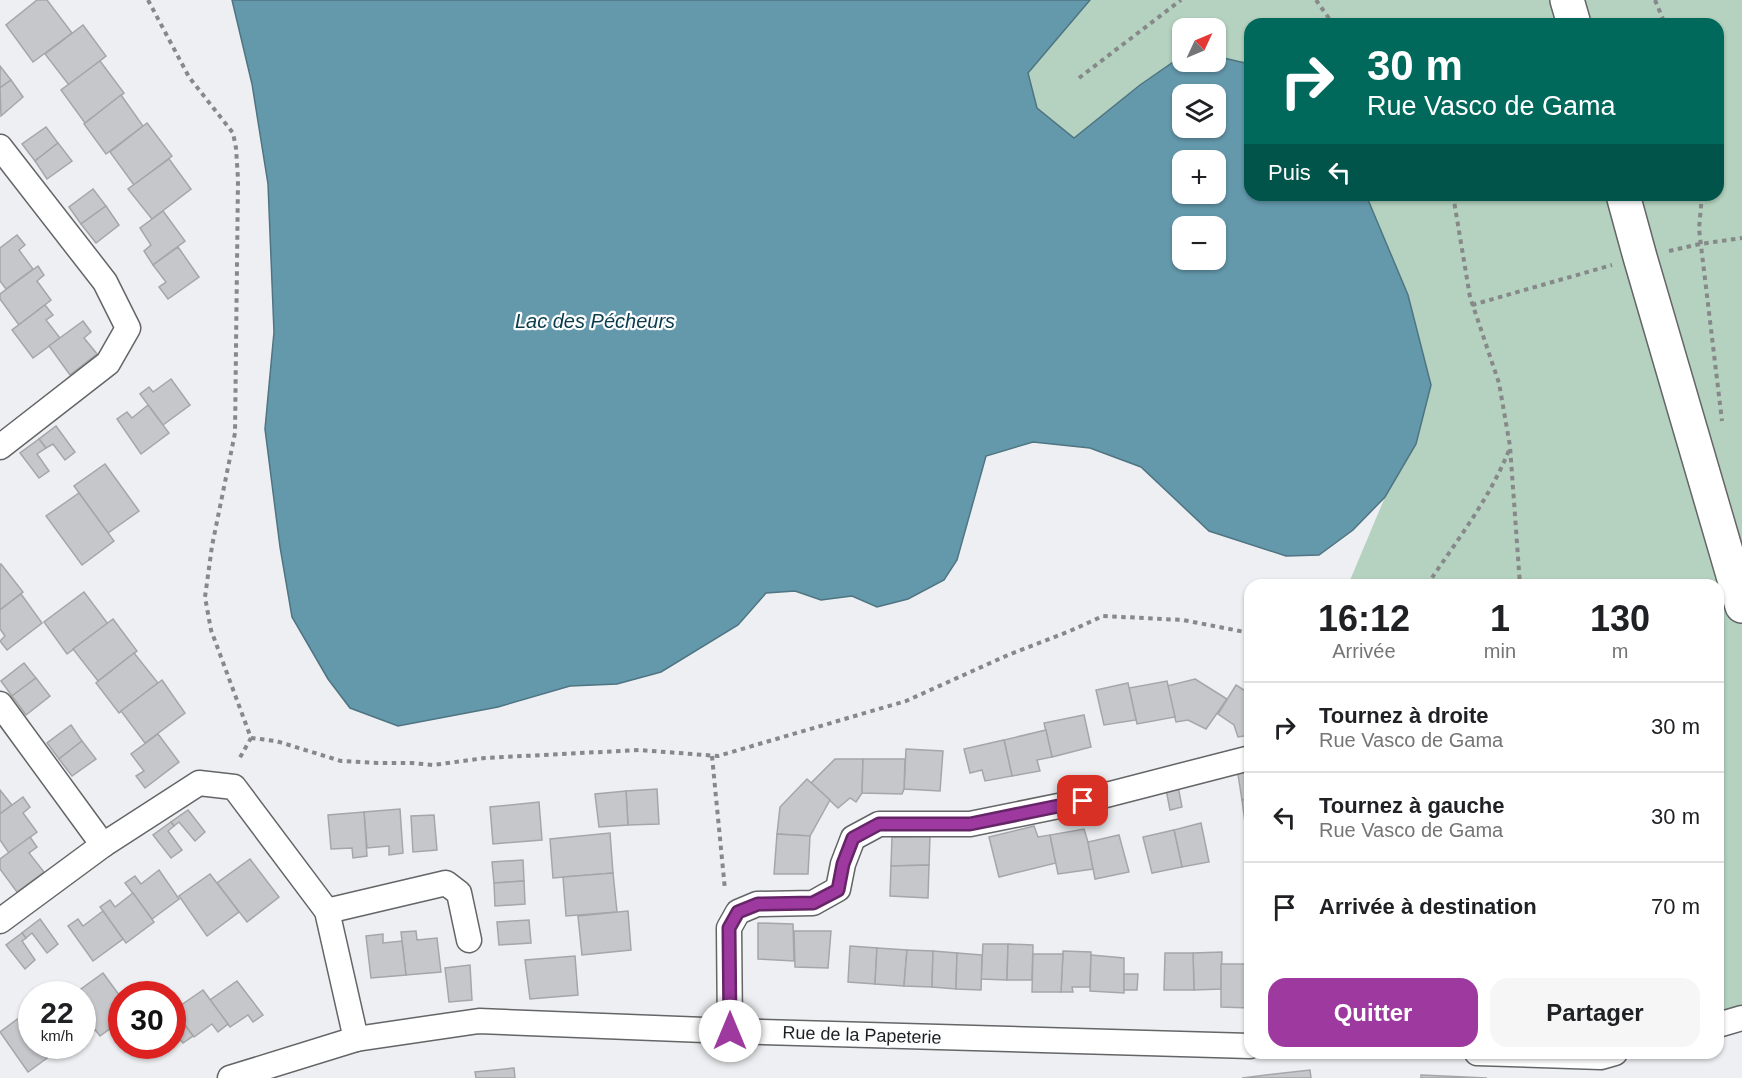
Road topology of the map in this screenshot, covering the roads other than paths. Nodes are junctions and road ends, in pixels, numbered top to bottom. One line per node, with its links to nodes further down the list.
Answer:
1 (1567, 0): 2 (main road)
2 (1572, 18)
3 (0, 147): 5 (street)
4 (1625, 201): 6 (main road)
5 (0, 447)
6 (1742, 606)
7 (0, 704): 9 (street)
8 (1244, 760): 15 (street)
9 (103, 845): 10 (street); 11 (street)
10 (327, 911): 12 (street); 16 (street)
11 (0, 921)
12 (469, 940)
13 (1742, 1018): 14 (street)
14 (1724, 1022)
15 (730, 1031): 16 (street, Rue de la Papeterie); 17 (street, Rue de la Papeterie)
16 (356, 1039): 18 (street, Rue de la Papeterie)
17 (1244, 1046)
18 (230, 1078)

